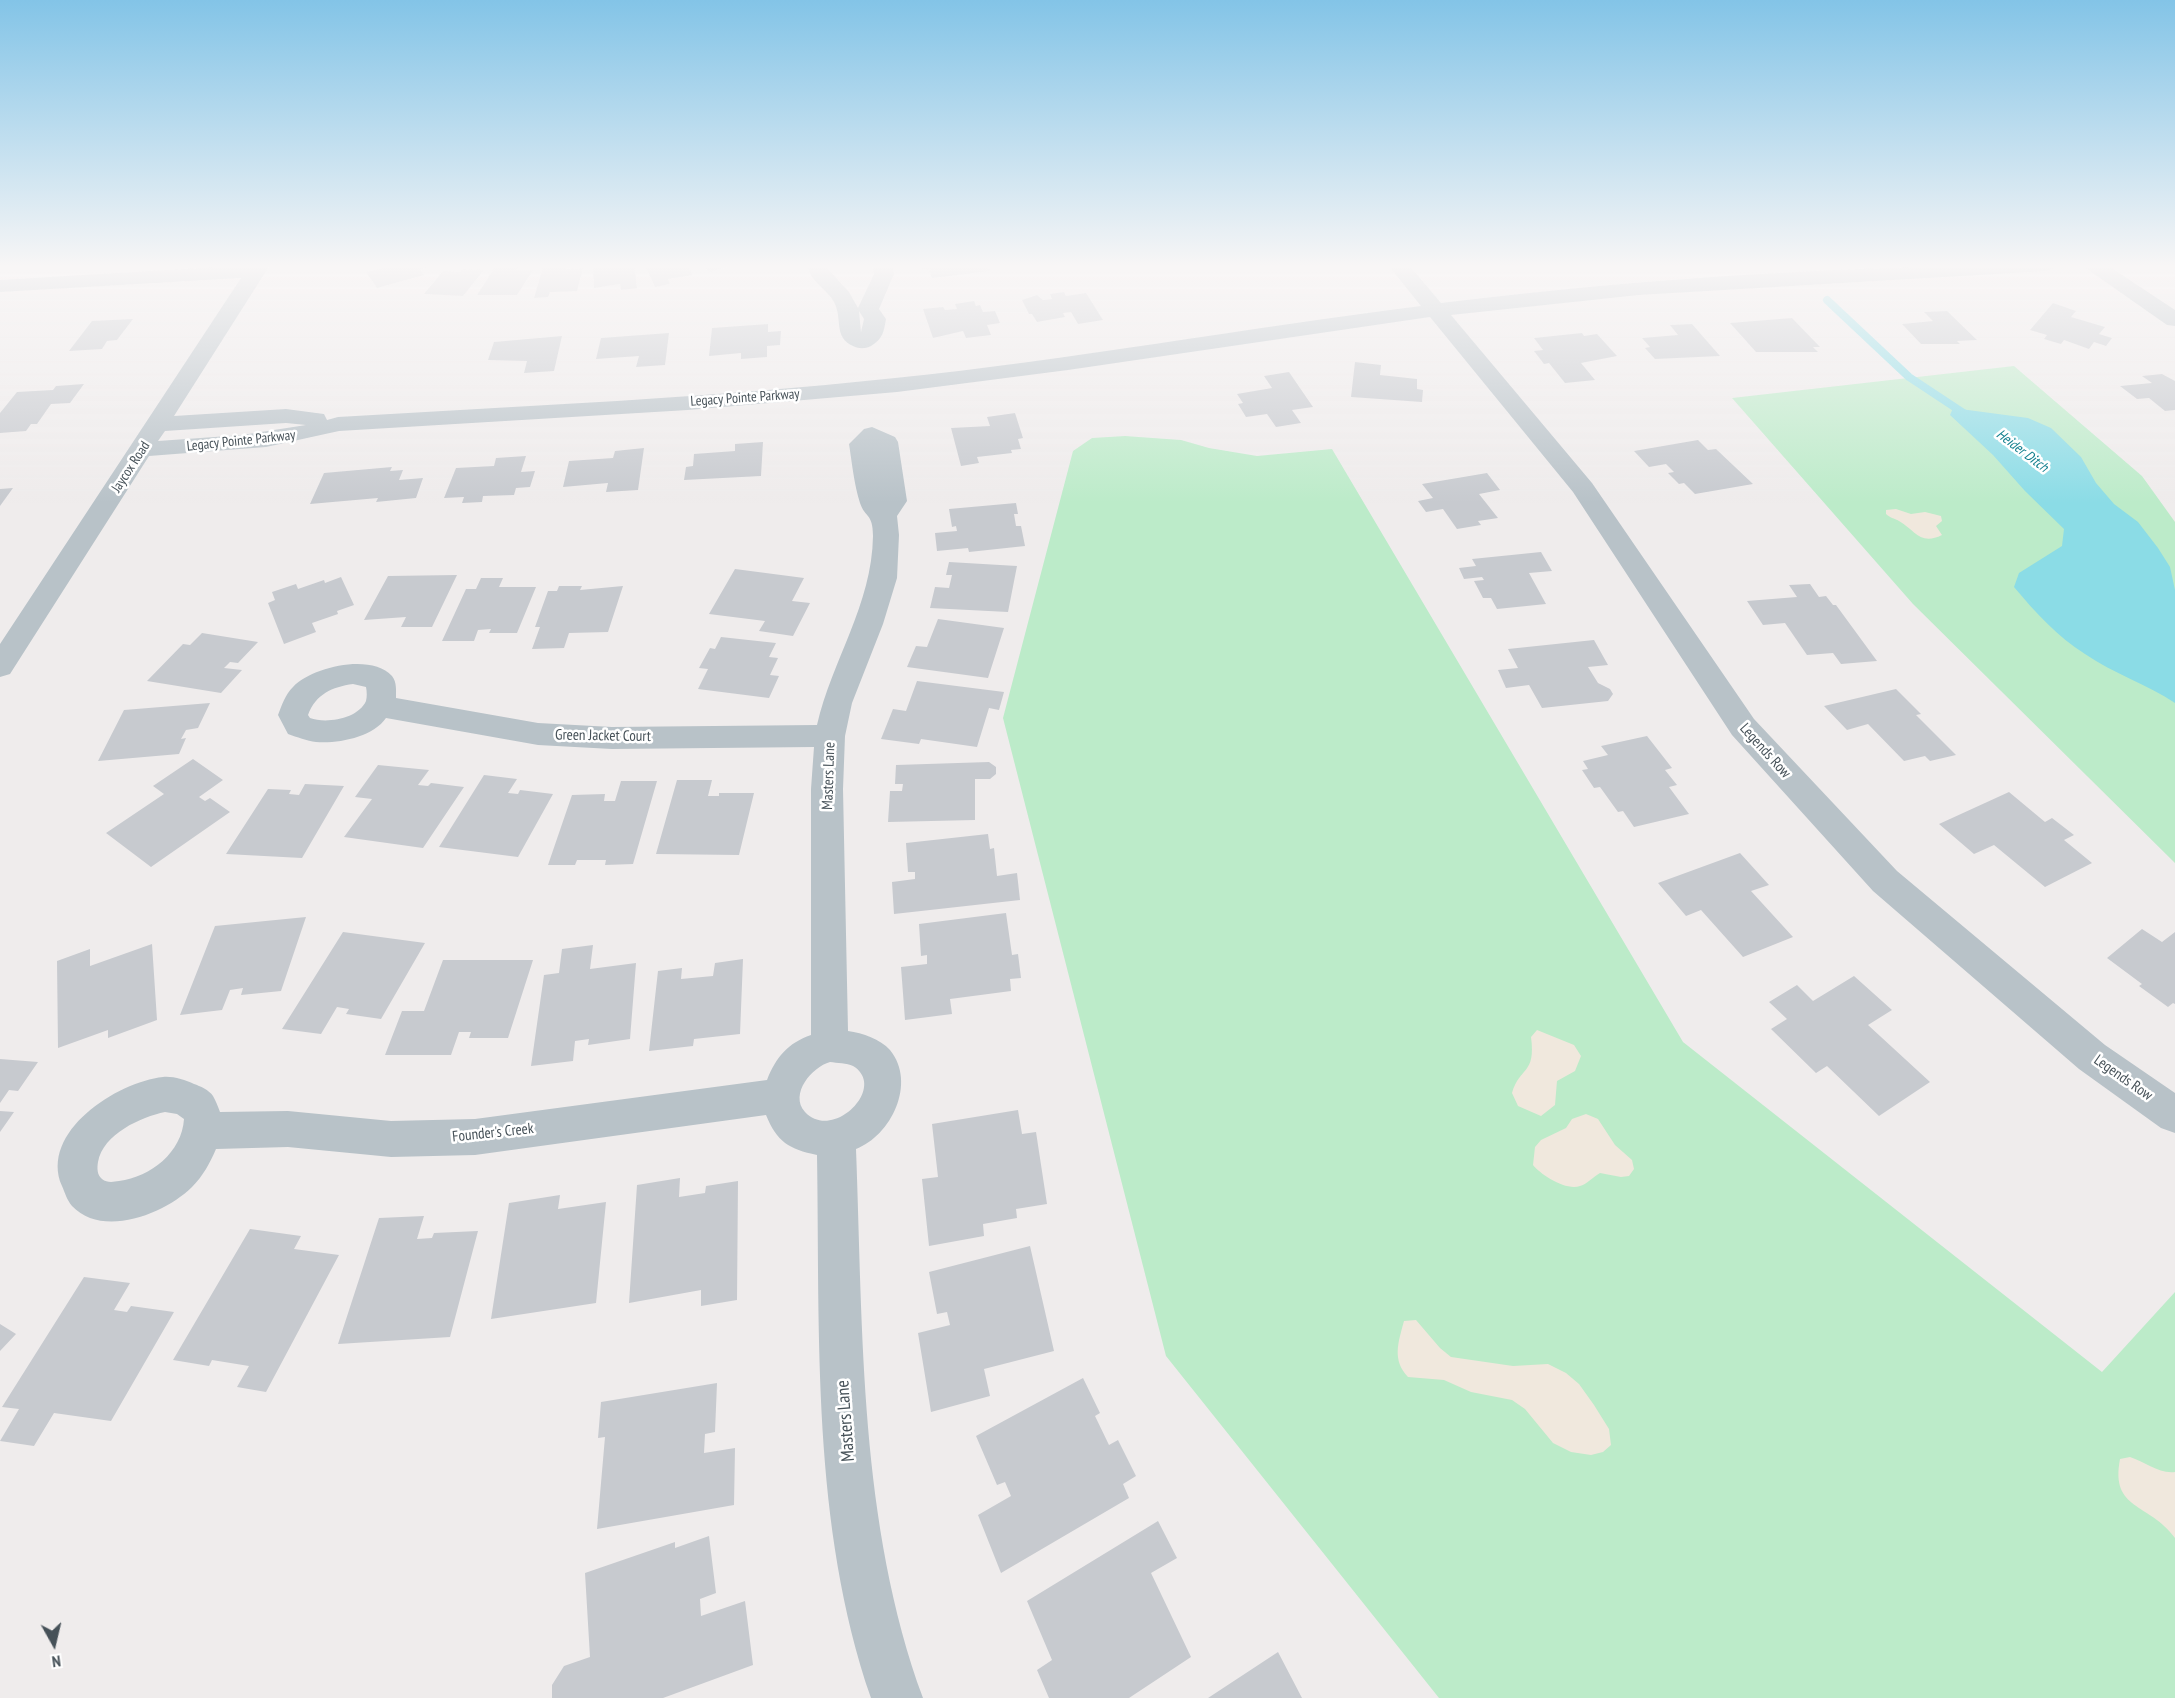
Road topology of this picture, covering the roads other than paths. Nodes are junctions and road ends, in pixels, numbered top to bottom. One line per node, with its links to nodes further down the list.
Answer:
1 (210, 344): 6 (street, Jaycox Road)
2 (862, 344): 5 (street, Masters Lane)
3 (1197, 344): 5 (street, Legacy Pointe Parkway)
4 (1465, 344): 14 (street, Legends Row)
5 (867, 388): 7 (street, Legacy Pointe Parkway); 11 (street, Masters Lane)
6 (159, 424): 7 (street, Legacy Pointe Parkway); 8 (street, Jaycox Road)
7 (338, 424): 8 (street, Legacy Pointe Parkway)
8 (143, 448): 9 (street, Jaycox Road)
9 (0, 667)
10 (379, 706): 11 (street, Green Jacket Court)
11 (830, 736): 12 (street, Masters Lane)
12 (830, 1045): 13 (street); 16 (street)
13 (780, 1096): 15 (street, Founder's Creek); 16 (street)
14 (2175, 1115)
15 (205, 1131)
16 (836, 1137): 17 (street, Masters Lane)
17 (897, 1698)

